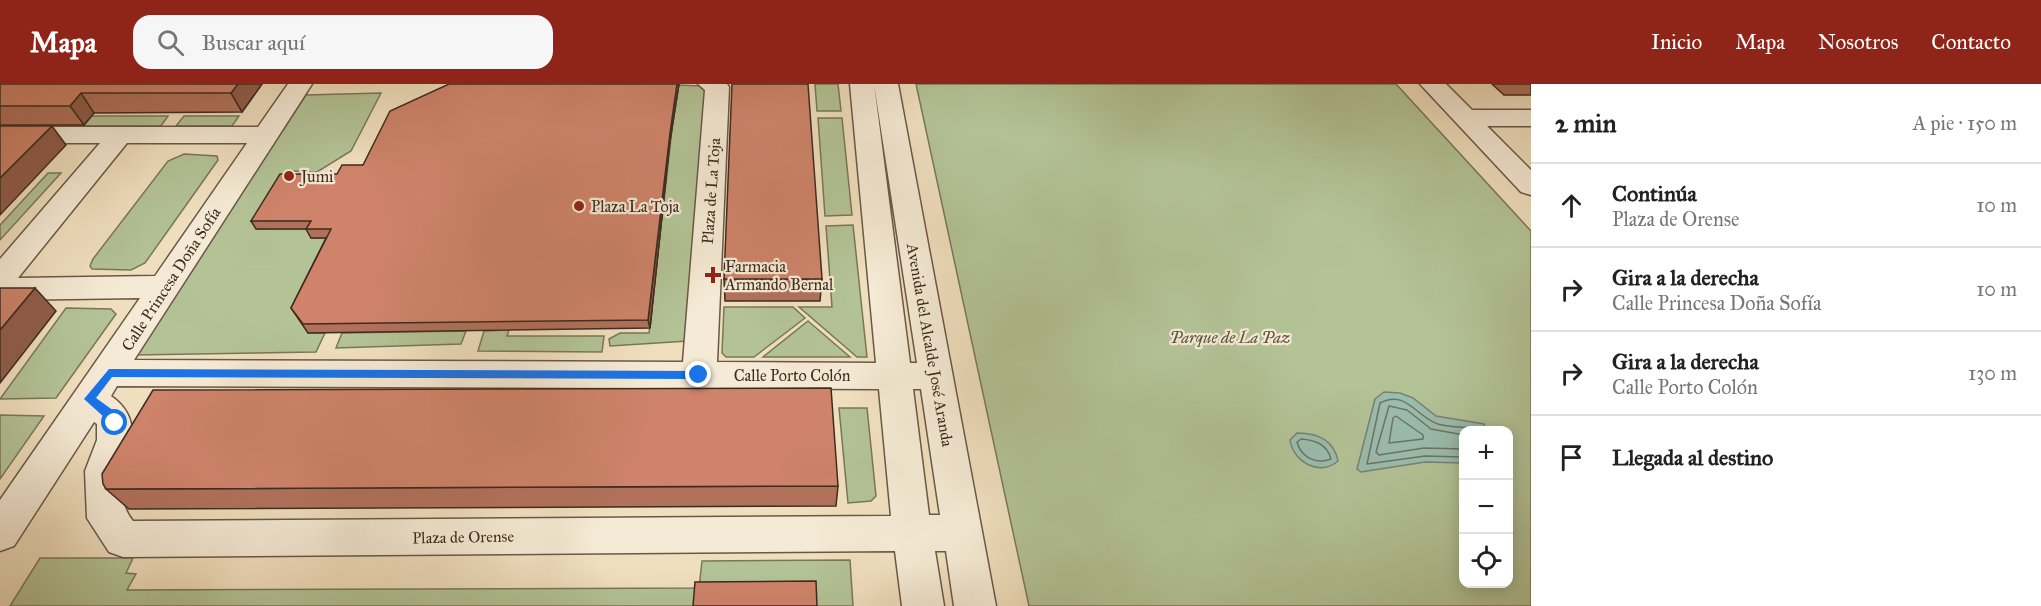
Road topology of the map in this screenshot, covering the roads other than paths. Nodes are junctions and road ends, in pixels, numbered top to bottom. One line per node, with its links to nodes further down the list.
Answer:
1 (300, 84): 10 (street, Calle Princesa Doña Sofía)
2 (711, 84): 15 (street, Plaza de La Toja)
3 (862, 84): 16 (street, Avenida del Alcalde José Aranda)
4 (886, 84): 17 (street, Avenida del Alcalde José Aranda)
5 (1432, 84): 6 (street)
6 (1465, 118): 7 (street); 11 (street)
7 (1531, 118)
8 (0, 135): 9 (street)
9 (120, 135): 10 (street); 12 (street)
10 (266, 135): 13 (street, Calle Princesa Doña Sofía)
11 (1531, 186)
12 (0, 279)
13 (166, 287): 14 (street); 18 (street, Calle Princesa Doña Sofía)
14 (0, 289)
15 (699, 375): 16 (street, Calle Porto Colón); 18 (street, Calle Porto Colón)
16 (896, 375): 17 (street, Calle Porto Colón); 20 (street, Avenida del Alcalde José Aranda)
17 (936, 376): 21 (street, Avenida del Alcalde José Aranda)
18 (99, 386): 19 (street, Calle Princesa Doña Sofía); 20 (street, Plaza de Orense)
19 (0, 533)
20 (912, 533): 21 (street, Plaza de Orense); 22 (street, Avenida del Alcalde José Aranda)
21 (963, 533): 23 (street, Avenida del Alcalde José Aranda)
22 (923, 606)
23 (975, 606)

